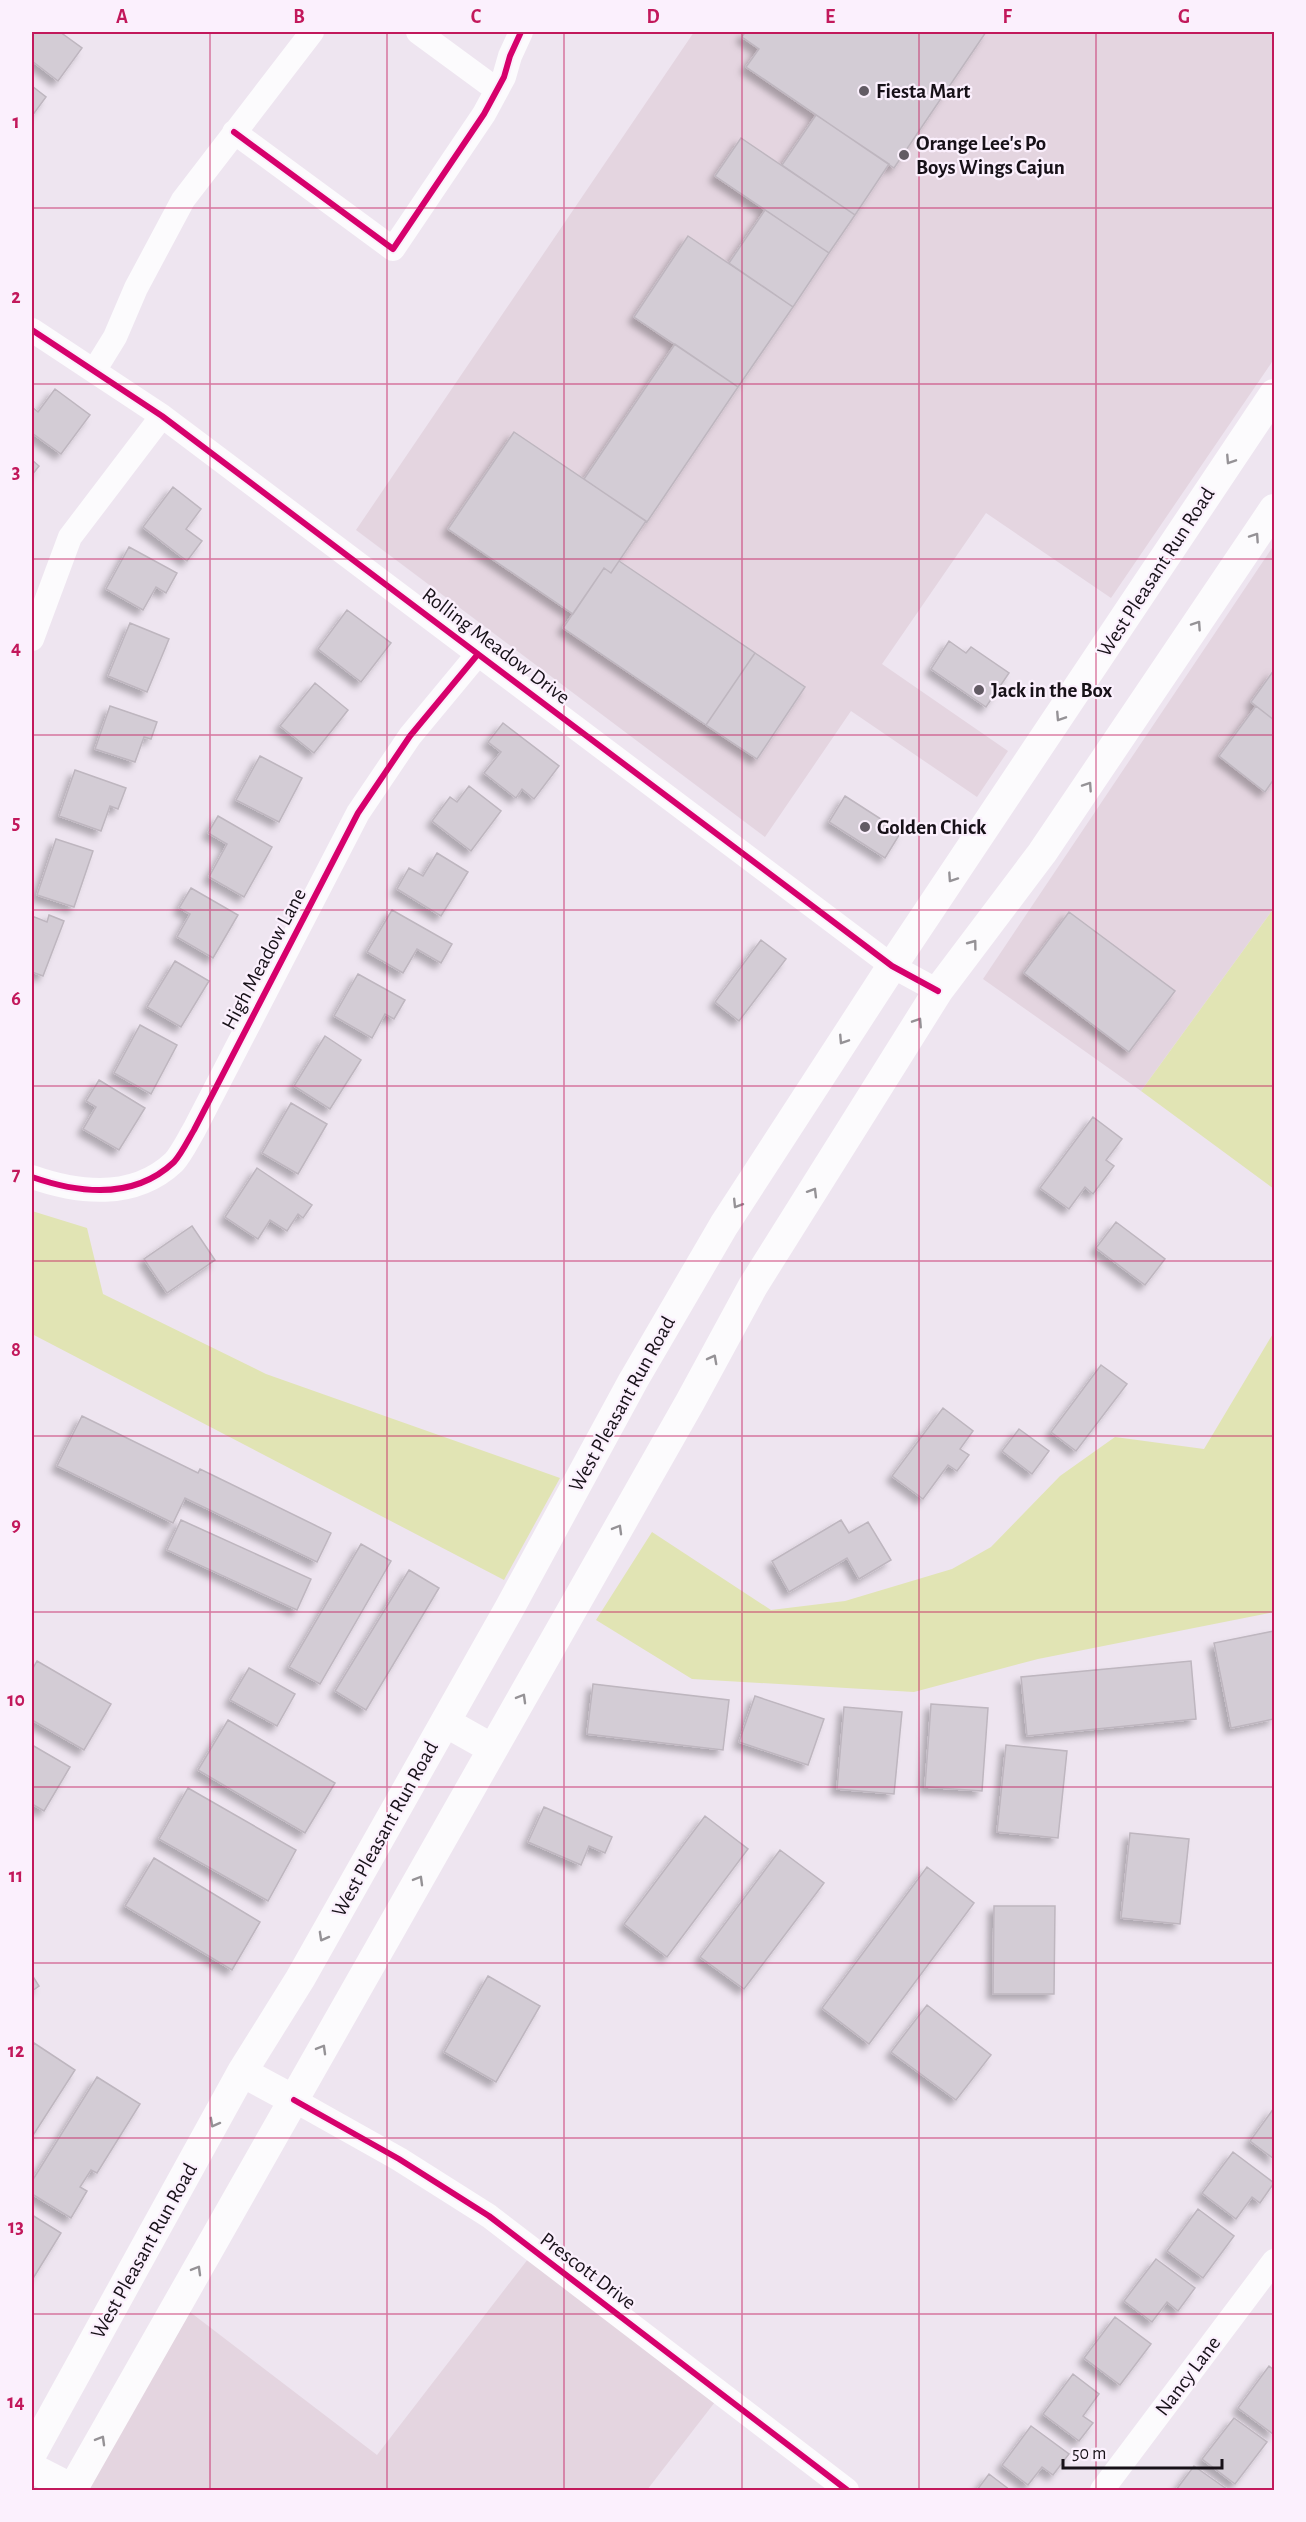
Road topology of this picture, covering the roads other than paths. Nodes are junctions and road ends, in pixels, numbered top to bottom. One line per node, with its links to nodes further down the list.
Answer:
1 (312, 32): 5 (street)
2 (418, 32): 4 (street)
3 (521, 32): 4 (street)
4 (497, 90): 5 (street)
5 (234, 132): 7 (street)
6 (32, 330): 7 (street, Rolling Meadow Drive)
7 (94, 371): 9 (street, Rolling Meadow Drive)
8 (1275, 394): 10 (main road, West Pleasant Run Road)
9 (162, 416): 12 (street); 13 (street, Rolling Meadow Drive)
10 (1264, 433): 14 (main road, West Pleasant Run Road, one-way to 14)
11 (1275, 509): 15 (main road, one-way to 11)
12 (32, 639)
13 (478, 654): 14 (street, Rolling Meadow Drive); 16 (street, High Meadow Lane)
14 (892, 966): 15 (street, Rolling Meadow Drive); 17 (main road, West Pleasant Run Road, one-way to 17)
15 (938, 991): 18 (main road, one-way to 15)
16 (32, 1177)
17 (445, 1722): 18 (main road); 19 (main road, West Pleasant Run Road, one-way to 19)
18 (493, 1749): 20 (main road, one-way to 18)
19 (243, 2072): 20 (main road); 22 (main road, West Pleasant Run Road, one-way to 22)
20 (294, 2100): 24 (main road, one-way to 20); 25 (street, Prescott Drive)
21 (1275, 2261): 26 (street, Nancy Lane)
22 (32, 2453)
23 (32, 2468): 24 (main road)
24 (72, 2490)
25 (847, 2490)
26 (1102, 2490)

